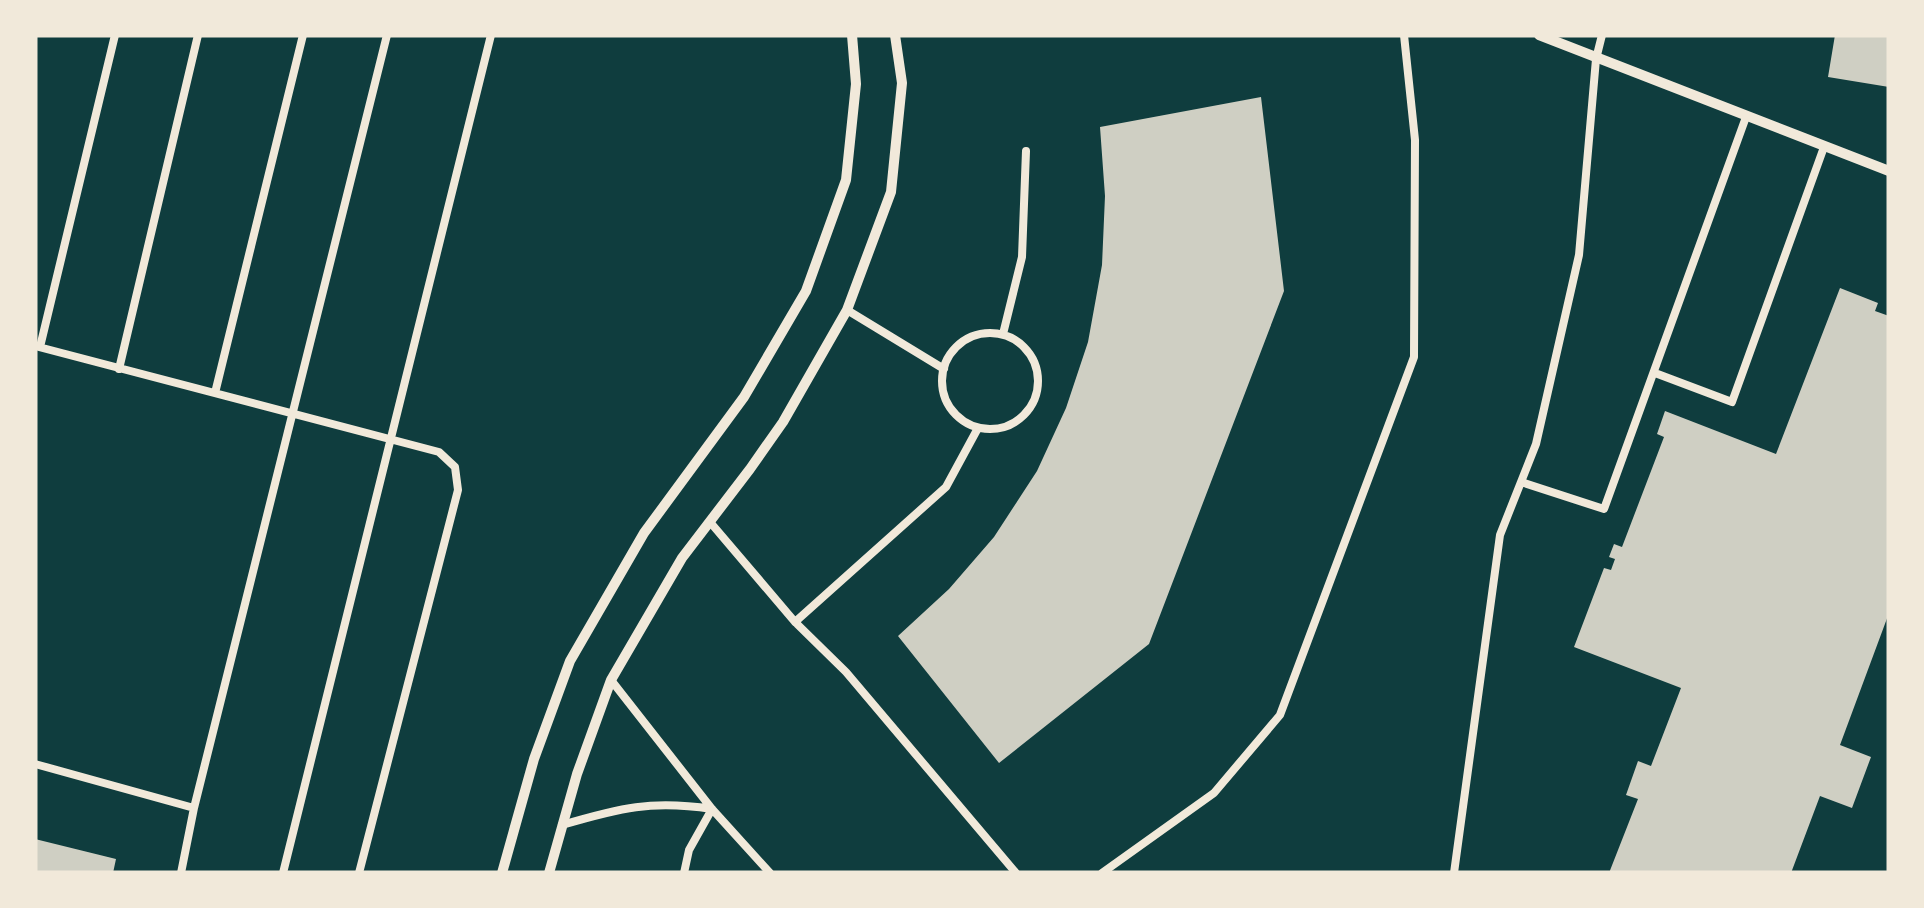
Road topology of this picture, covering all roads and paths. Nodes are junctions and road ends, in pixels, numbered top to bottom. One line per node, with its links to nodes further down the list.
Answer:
1 (115, 35): 18 (lane)
2 (198, 35): 19 (lane)
3 (303, 35): 22 (lane)
4 (387, 35): 23 (lane)
5 (491, 35): 25 (lane)
6 (852, 35): 37 (street)
7 (895, 35): 16 (street)
8 (1404, 35): 42 (lane)
9 (1540, 35): 11 (street)
10 (1602, 35): 11 (lane)
11 (1596, 59): 12 (street); 26 (lane)
12 (1746, 117): 13 (street); 21 (lane)
13 (1824, 146): 15 (street); 21 (lane)
14 (1026, 151): 17 (lane)
15 (1889, 171)
16 (847, 310): 20 (lane); 27 (street)
17 (1002, 334): 20 (lane); 24 (lane)
18 (38, 347): 19 (lane)
19 (120, 368): 22 (lane)
20 (944, 368): 24 (lane)
21 (1655, 373): 26 (lane)
22 (215, 393): 23 (lane)
23 (292, 414): 25 (lane); 31 (lane)
24 (978, 428): 28 (lane)
25 (391, 439): 35 (lane); 36 (lane)
26 (1521, 482): 43 (lane)
27 (710, 522): 28 (lane); 29 (street)
28 (795, 622): 41 (lane)
29 (611, 680): 32 (lane); 33 (street)
30 (35, 764): 31 (lane)
31 (194, 808): 34 (lane)
32 (712, 809): 33 (lane); 39 (lane); 40 (lane)
33 (562, 825): 38 (street)
34 (181, 873)
35 (283, 873)
36 (359, 873)
37 (502, 873)
38 (549, 873)
39 (684, 873)
40 (770, 873)
41 (1016, 873)
42 (1102, 873)
43 (1454, 873)

